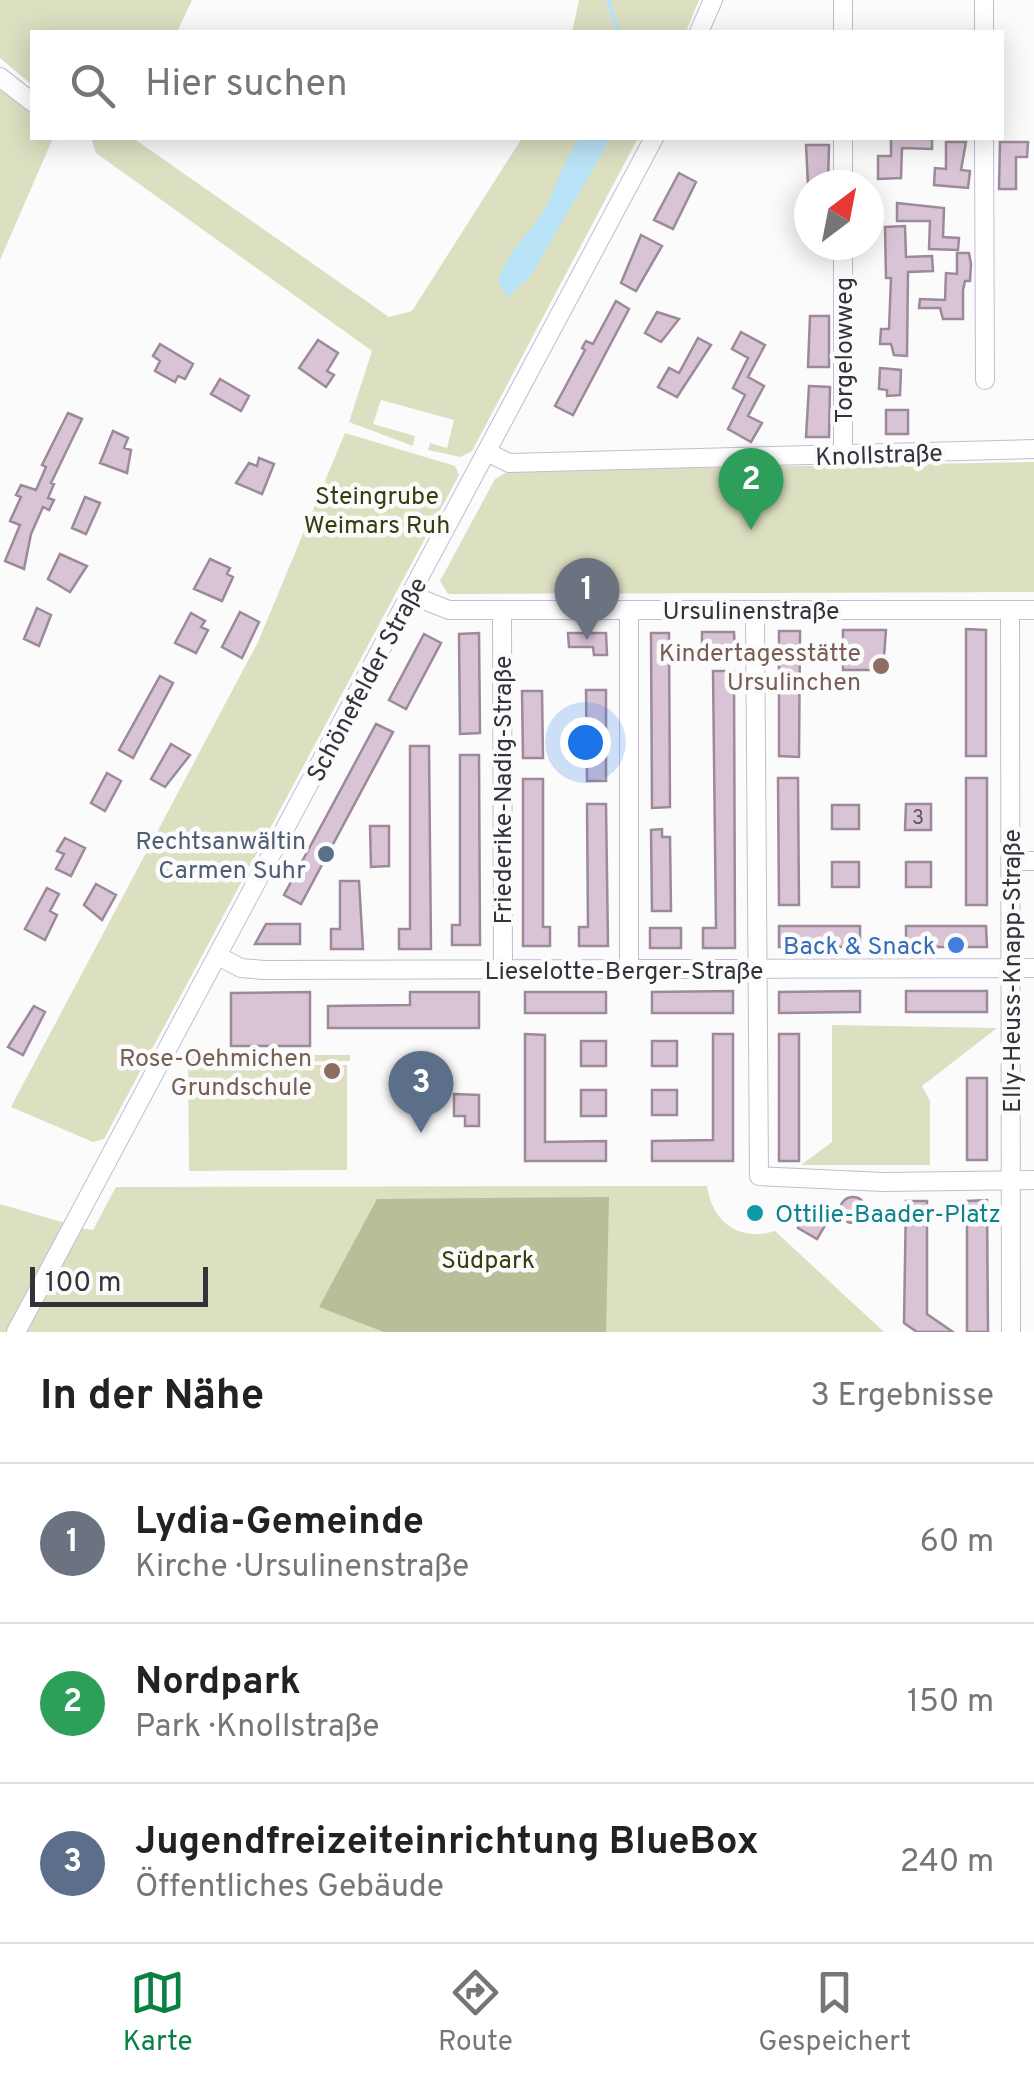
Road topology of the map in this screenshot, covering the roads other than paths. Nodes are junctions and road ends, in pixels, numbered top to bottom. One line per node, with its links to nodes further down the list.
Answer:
1 (713, 0): 4 (street)
2 (843, 0): 5 (street)
3 (984, 0): 6 (street)
4 (700, 30)
5 (843, 30)
6 (984, 30)
7 (0, 76): 8 (street)
8 (30, 100)
9 (653, 140): 16 (street, Schönefelder Straße)
10 (843, 140): 12 (street)
11 (984, 140): 14 (street)
12 (843, 170)
13 (843, 260): 17 (street, Torgelowweg)
14 (985, 380)
15 (1034, 449): 17 (street, Knollstraße)
16 (487, 452): 17 (street, Knollstraße); 18 (street, Schönefelder Straße)
17 (844, 456)
18 (410, 595): 19 (street, Ursulinenstraße); 26 (street, Schönefelder Straße)
19 (502, 610): 20 (street, Ursulinenstraße); 30 (street, Friederike-Nadig-Straße)
20 (629, 610): 21 (street, Ursulinenstraße); 31 (street)
21 (756, 610): 22 (street, Ursulinenstraße); 29 (street)
22 (1010, 610): 23 (street, Ursulinenstraße); 24 (street, Elly-Heuss-Knapp-Straße)
23 (1034, 610)
24 (1011, 861): 25 (street); 27 (street, Elly-Heuss-Knapp-Straße)
25 (1034, 861)
26 (218, 956): 30 (street, Lieselotte-Berger-Straße); 34 (street, Schönefelder Straße)
27 (1011, 968): 28 (street, Lieselotte-Berger-Straße); 29 (street, Lieselotte-Berger-Straße); 33 (street, Elly-Heuss-Knapp-Straße)
28 (1034, 968)
29 (756, 969): 31 (street, Lieselotte-Berger-Straße); 33 (street)
30 (503, 970): 31 (street, Lieselotte-Berger-Straße)
31 (629, 970)
32 (1034, 1180): 33 (street)
33 (1010, 1181): 35 (street, Elly-Heuss-Knapp-Straße)
34 (16, 1332)
35 (1010, 1332)

